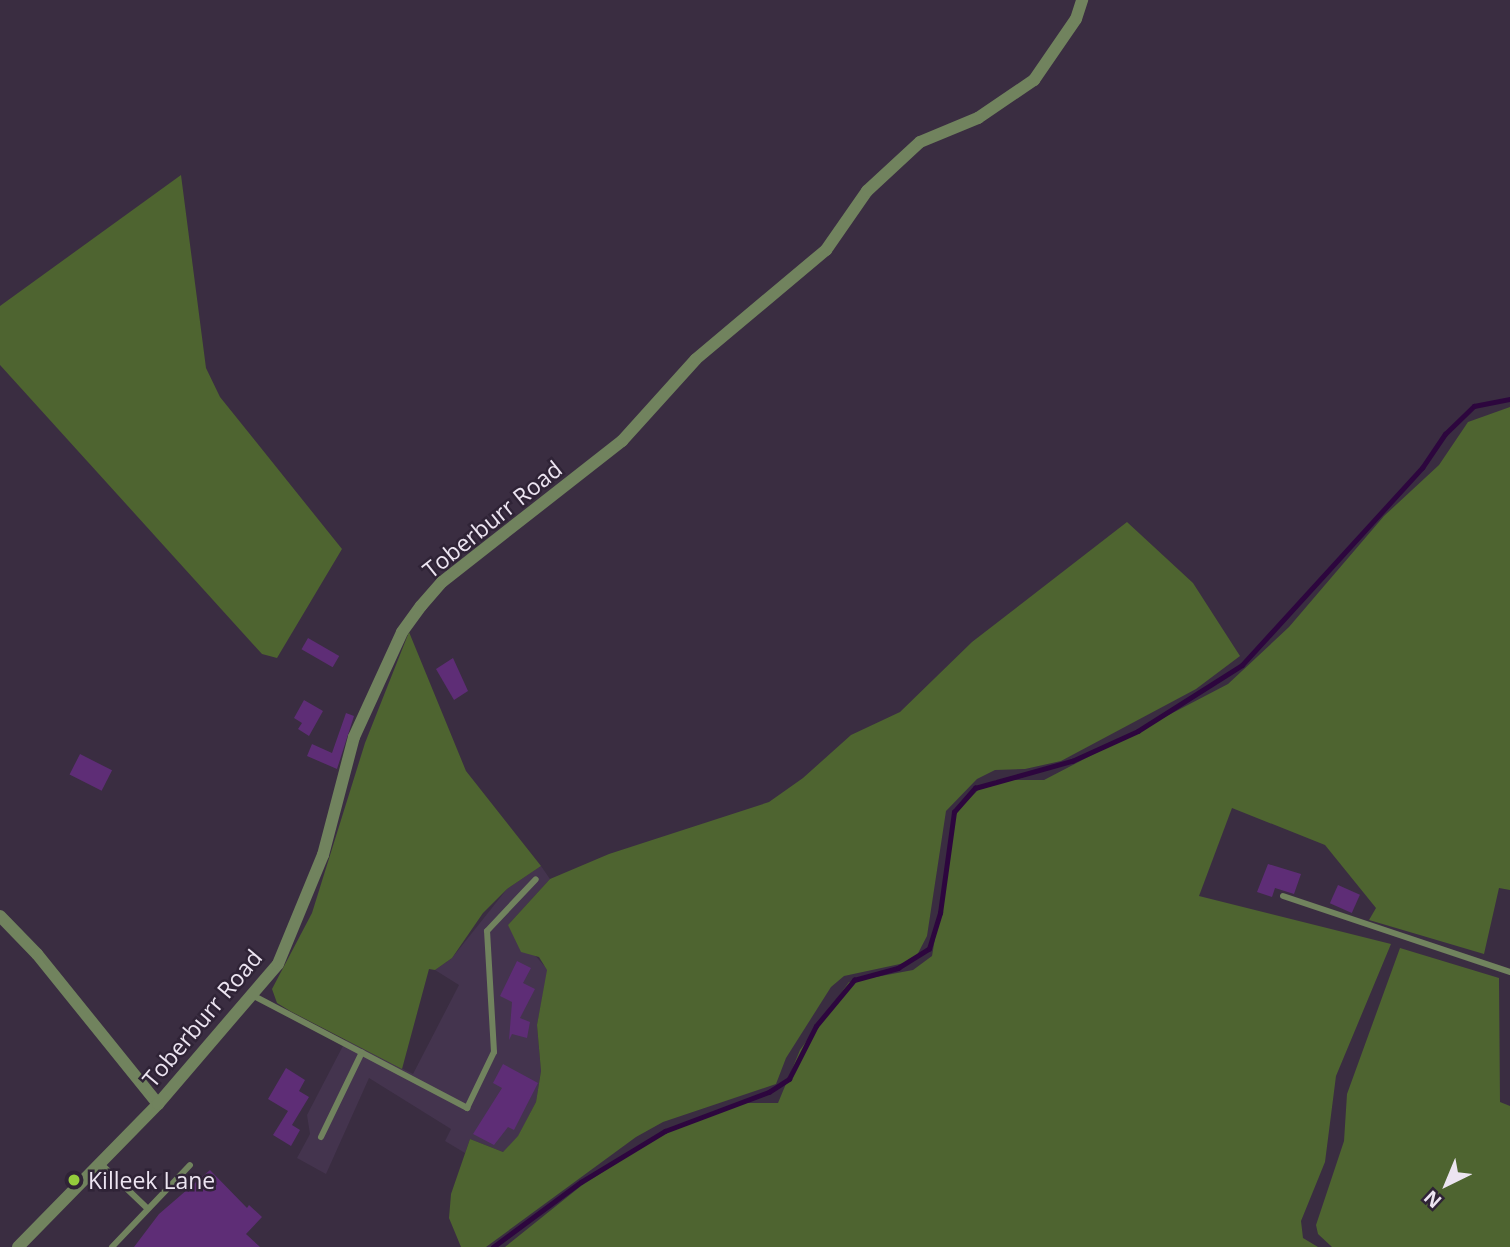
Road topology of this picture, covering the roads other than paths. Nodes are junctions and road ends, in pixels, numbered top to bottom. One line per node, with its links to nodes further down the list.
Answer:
1 (1082, 0): 6 (street, Toberburr Road)
2 (536, 879): 7 (lane)
3 (1283, 896): 5 (lane)
4 (0, 916): 8 (street)
5 (1510, 972)
6 (254, 996): 7 (lane); 8 (street, Toberburr Road)
7 (362, 1052): 9 (lane)
8 (158, 1104): 10 (street, Toberburr Road)
9 (321, 1137)
10 (100, 1163): 12 (lane); 13 (street, Toberburr Road)
11 (190, 1165): 12 (lane)
12 (148, 1209): 14 (lane)
13 (18, 1247)
14 (112, 1247)

